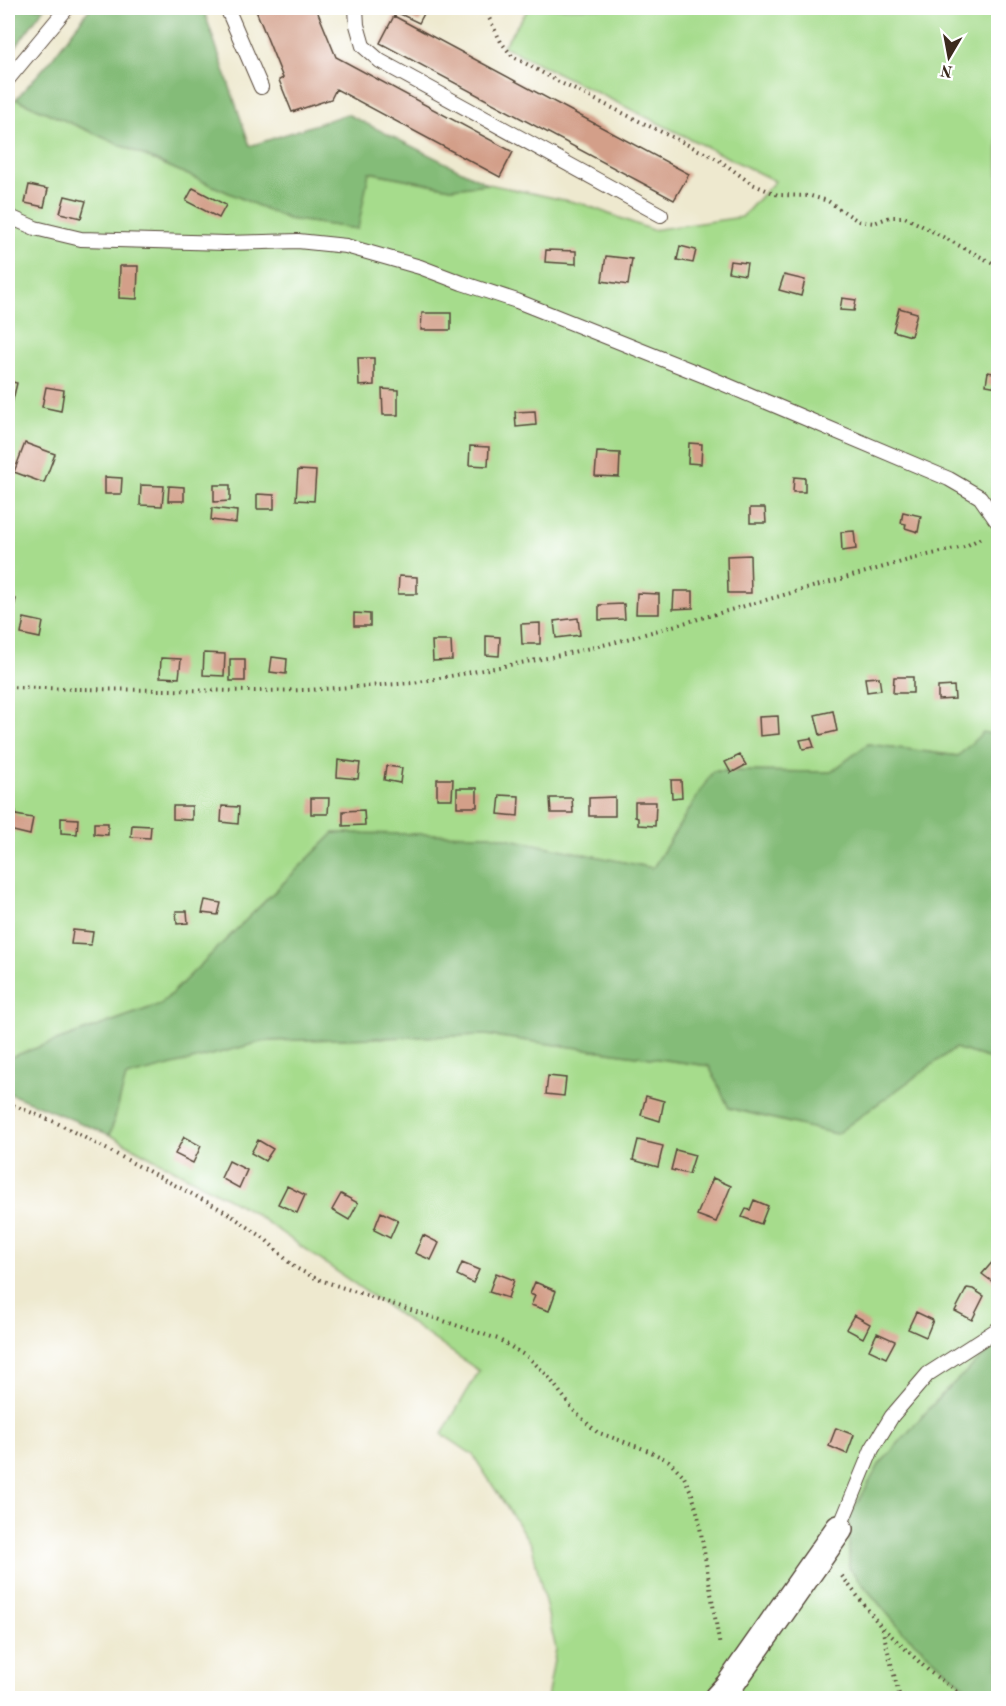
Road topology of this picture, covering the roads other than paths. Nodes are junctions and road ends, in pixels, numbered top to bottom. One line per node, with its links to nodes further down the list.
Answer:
1 (67, 8): 4 (lane)
2 (227, 8): 5 (lane)
3 (356, 8): 6 (lane)
4 (8, 79)
5 (261, 87)
6 (661, 214)
7 (8, 216): 8 (lane)
8 (996, 520)
9 (999, 1329): 10 (lane)
10 (839, 1529): 11 (street)
11 (723, 1692)

